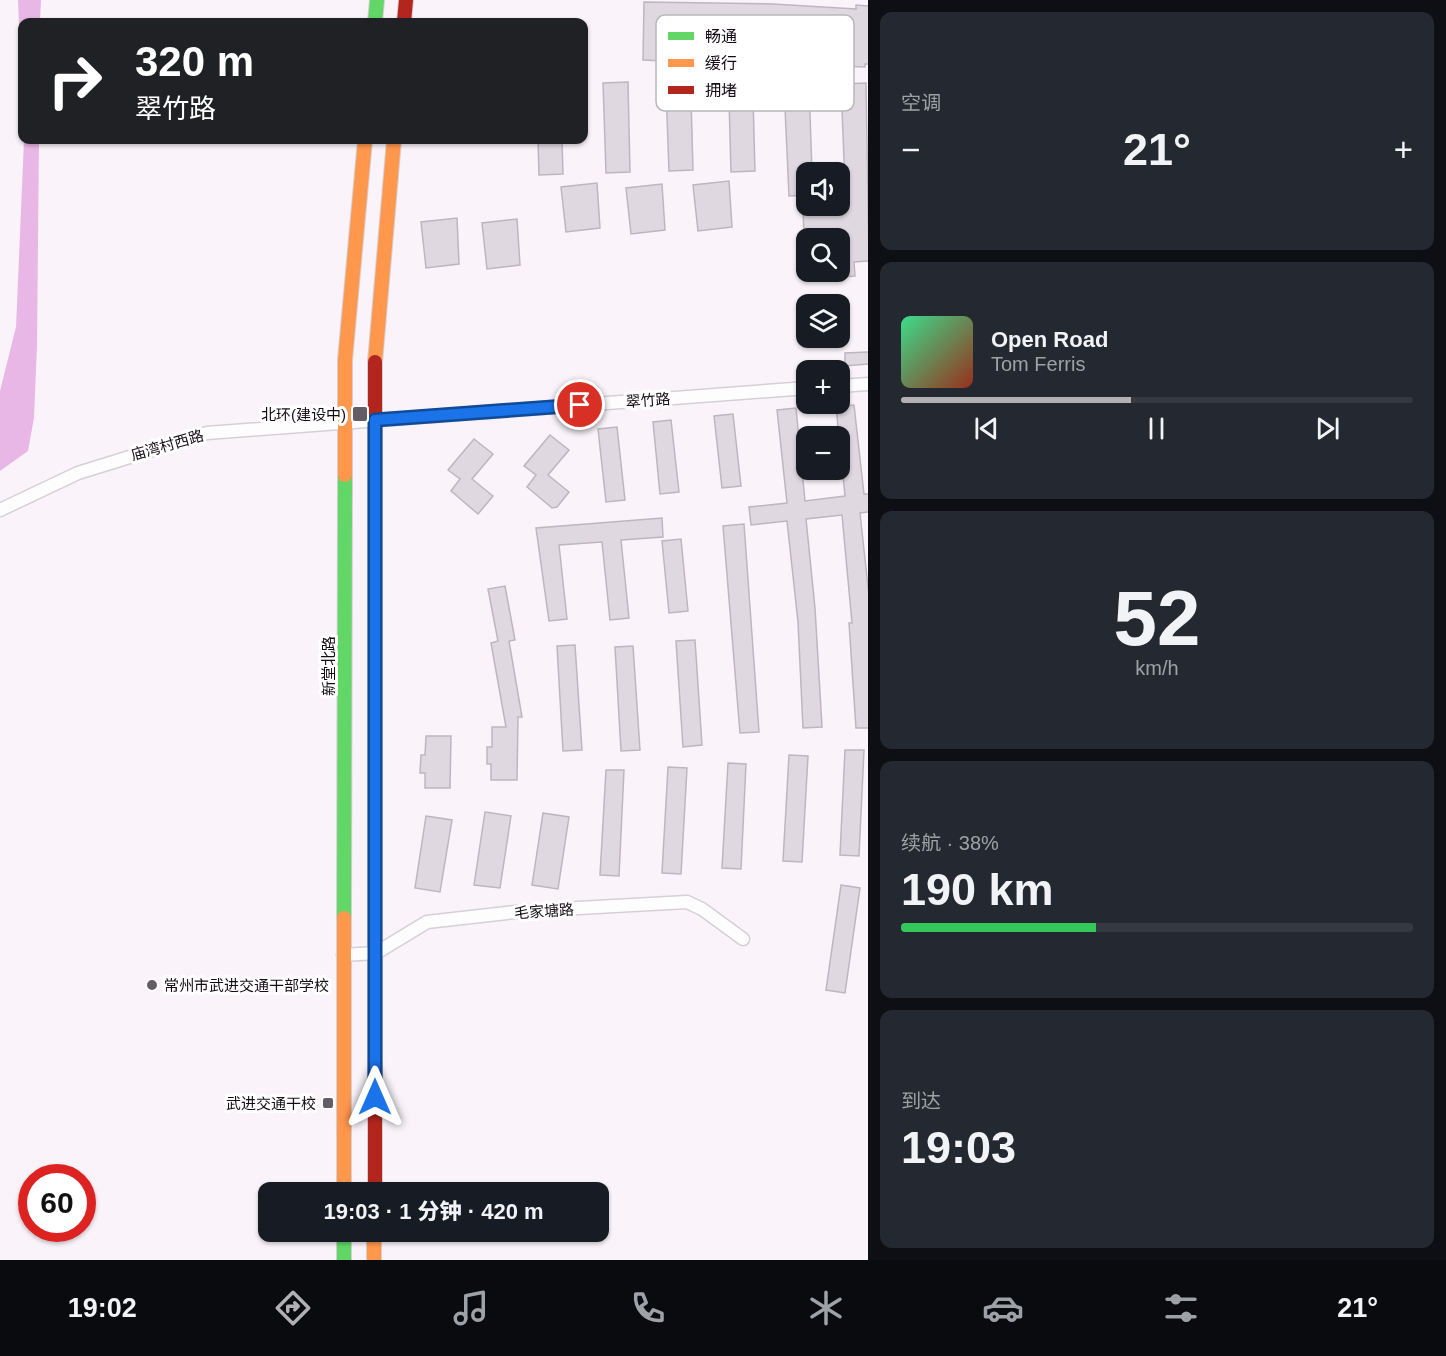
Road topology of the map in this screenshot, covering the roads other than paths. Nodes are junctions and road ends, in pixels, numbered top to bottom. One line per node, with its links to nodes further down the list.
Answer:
1 (377, 0): 3 (main road)
2 (406, 0): 4 (main road)
3 (375, 18)
4 (404, 18)
5 (365, 144): 11 (main road, 新堂北路)
6 (394, 144): 10 (main road)
7 (868, 384): 8 (street)
8 (850, 385)
9 (796, 389): 10 (street, 翠竹路)
10 (375, 420): 11 (street, 翠竹路); 14 (main road)
11 (345, 422): 12 (street, 庙湾村西路); 15 (main road, 新堂北路)
12 (0, 510)
13 (743, 939): 14 (street, 毛家塘路)
14 (376, 953): 15 (street, 毛家塘路); 17 (main road)
15 (343, 955): 16 (main road, 新堂北路)
16 (344, 1182)
17 (375, 1182)
18 (344, 1242): 20 (main road)
19 (375, 1242): 21 (main road)
20 (344, 1260)
21 (374, 1260)

